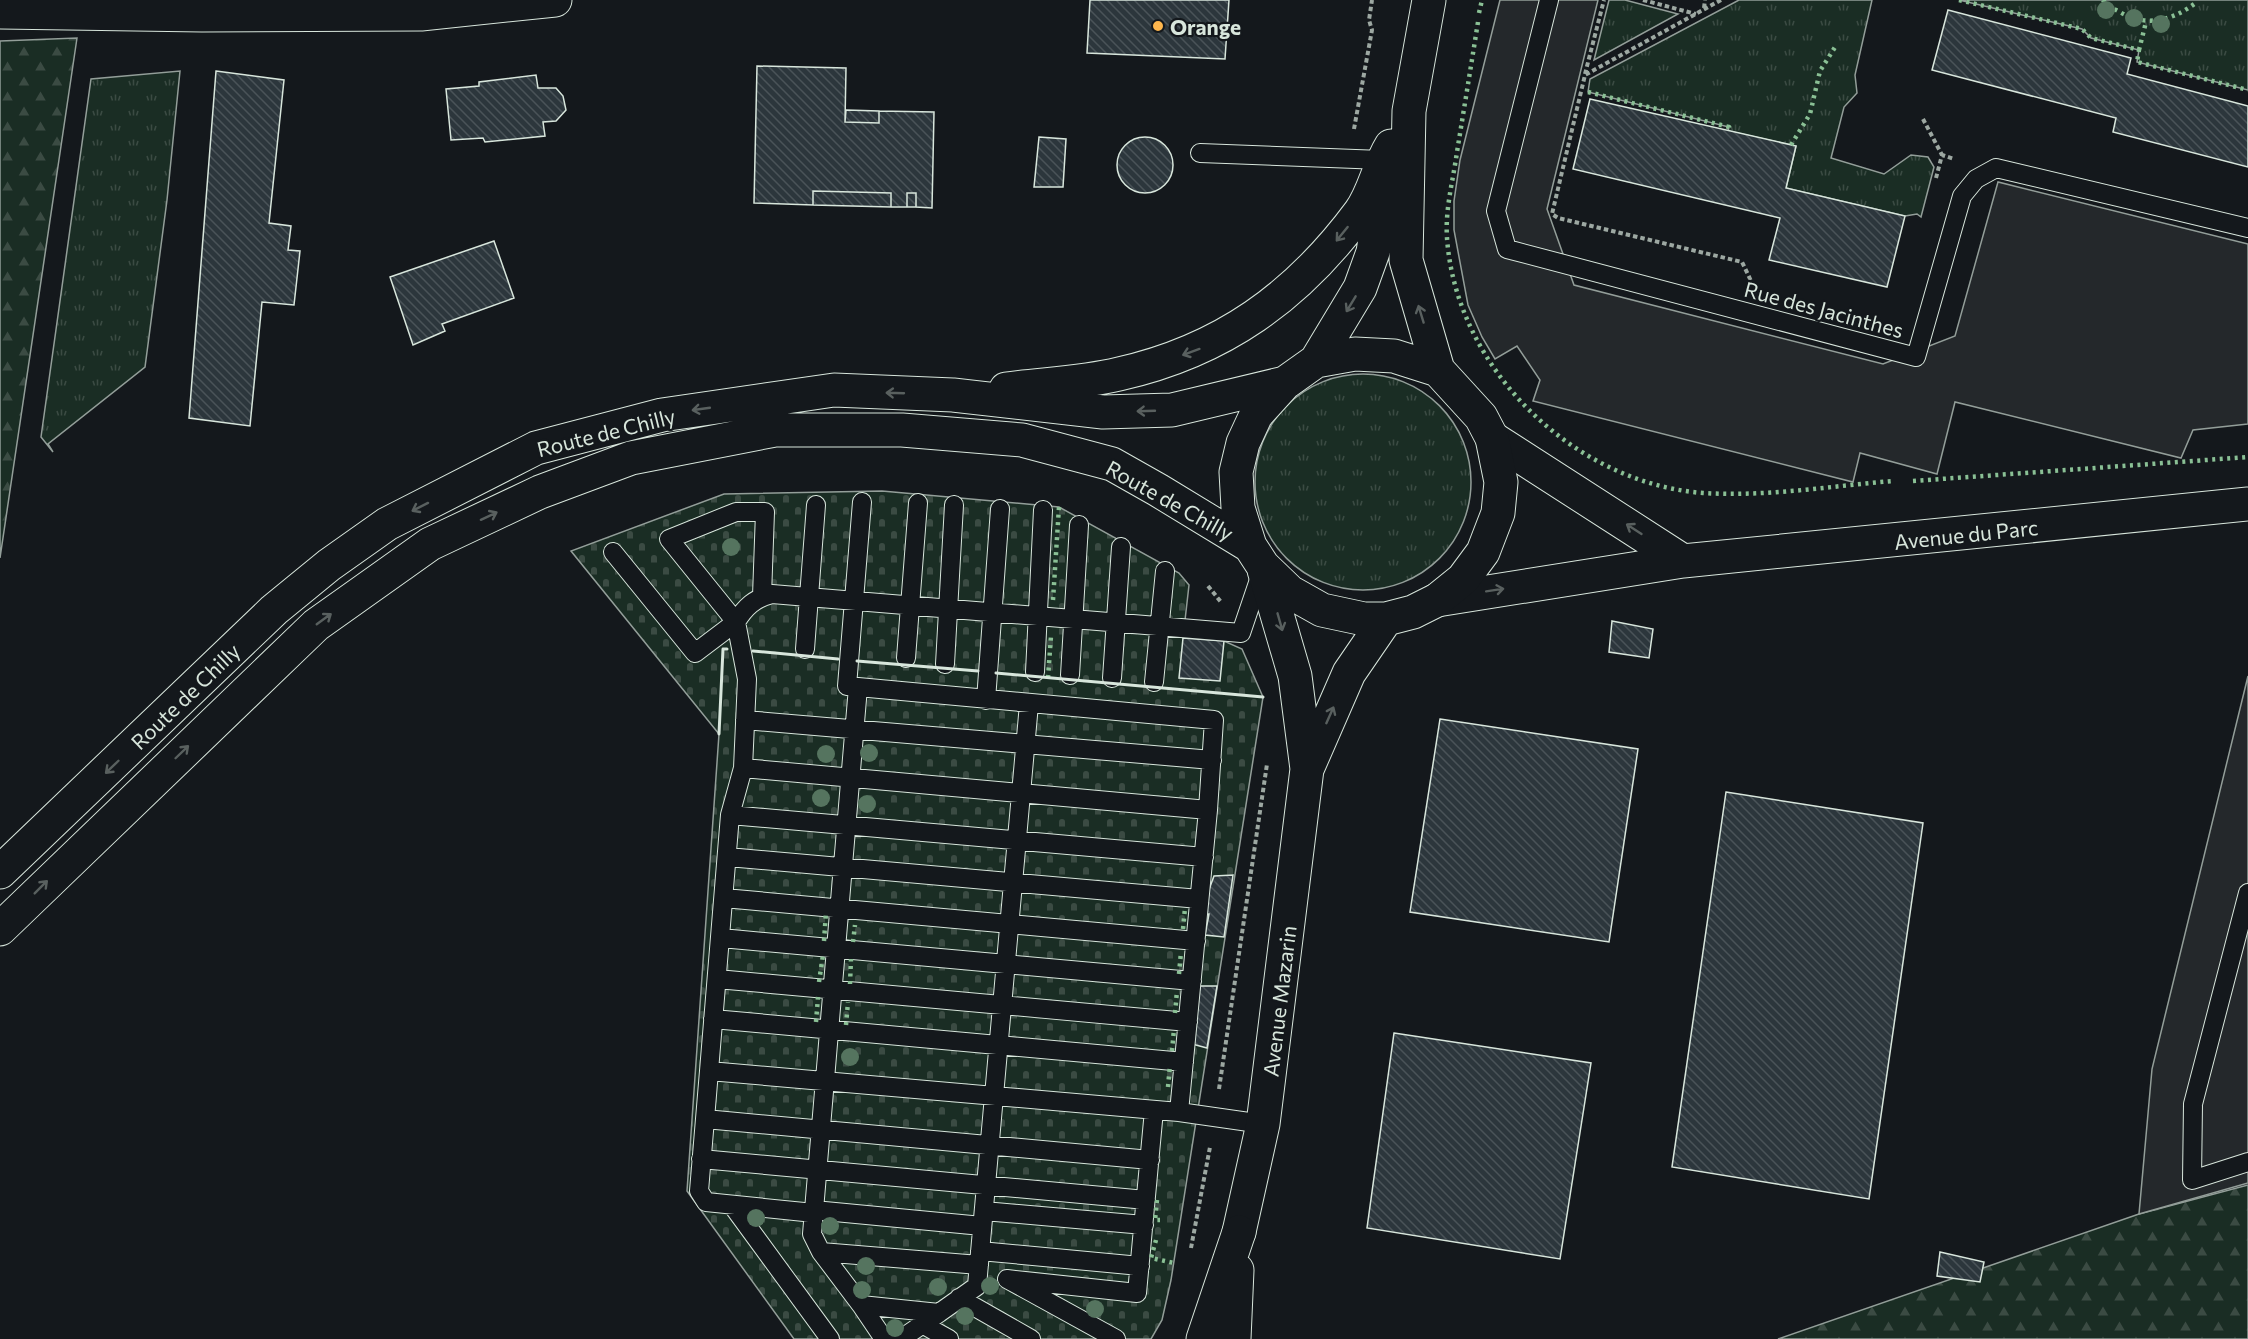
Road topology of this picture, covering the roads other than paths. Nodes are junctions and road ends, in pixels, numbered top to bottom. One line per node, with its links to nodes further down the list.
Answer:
1 (555, 0): 4 (main road)
2 (1429, 0): 5 (main road)
3 (1549, 0): 8 (lane, Rue des Jacinthes)
4 (0, 12)
5 (1409, 111): 7 (main road); 10 (main road, one-way to 5)
6 (1200, 153): 7 (lane)
7 (1386, 153): 9 (main road, one-way to 9); 12 (main road, one-way to 12)
8 (2248, 228)
9 (1316, 361): 10 (main road); 11 (main road)
10 (1438, 370): 13 (main road)
11 (1285, 383): 12 (main road, Route de Chilly, one-way to 12); 24 (main road, Avenue Mazarin)
12 (953, 395): 65 (main road, Route de Chilly, one-way to 65)
13 (1492, 438): 25 (main road, one-way to 13); 29 (main road)
14 (862, 502): 30 (lane)
15 (918, 503): 31 (lane)
16 (2248, 504): 25 (main road, Avenue du Parc)
17 (816, 505): 28 (lane)
18 (954, 505): 32 (lane)
19 (1000, 509): 33 (lane)
20 (1043, 510): 34 (lane)
21 (1079, 525): 35 (lane)
22 (1121, 547): 38 (lane)
23 (613, 552): 37 (lane)
24 (1257, 556): 36 (main road, Route de Chilly); 39 (lane); 55 (main road, Avenue Mazarin, one-way to 55); 72 (main road, Route de Chilly, one-way to 24)
25 (1683, 561): 29 (main road, Avenue du Parc, one-way to 25)
26 (1165, 571): 39 (lane)
27 (762, 596): 28 (lane); 37 (lane); 37 (lane)
28 (809, 597): 30 (lane); 40 (lane)
29 (1437, 600): 36 (main road, Route de Chilly)
30 (854, 601): 31 (lane); 47 (lane)
31 (910, 605): 32 (lane); 41 (lane)
32 (948, 609): 33 (lane); 42 (lane)
33 (993, 613): 34 (lane); 48 (lane)
34 (1037, 616): 35 (lane); 43 (lane)
35 (1074, 619): 38 (lane); 44 (lane)
36 (1386, 619): 55 (main road, Avenue Mazarin, one-way to 36)
37 (736, 622): 50 (lane)
38 (1116, 623): 39 (lane); 45 (lane)
39 (1160, 627): 46 (lane)
40 (805, 649)
41 (906, 658)
42 (945, 664)
43 (1035, 672)
44 (1070, 675)
45 (1112, 678)
46 (1154, 682)
47 (858, 687): 48 (lane); 51 (lane)
48 (986, 700): 49 (lane)
49 (1029, 704): 52 (lane); 53 (lane)
50 (745, 720): 51 (lane); 54 (lane)
51 (855, 730): 52 (lane); 56 (lane)
52 (1026, 744): 53 (lane); 57 (lane)
53 (1212, 760): 58 (lane)
54 (743, 768): 56 (lane); 59 (lane)
55 (1307, 769): 92 (main road, Avenue Mazarin)
56 (850, 777): 57 (lane); 60 (lane)
57 (1021, 793): 58 (lane); 61 (lane)
58 (1208, 810): 63 (lane)
59 (730, 815): 60 (lane); 62 (lane)
60 (846, 825): 61 (lane); 64 (lane)
61 (1017, 841): 63 (lane); 66 (lane)
62 (728, 857): 64 (lane); 68 (lane)
63 (1204, 857): 69 (lane)
64 (843, 867): 66 (lane); 70 (lane)
65 (0, 872)
66 (1013, 883): 69 (lane); 71 (lane)
67 (2248, 893): 97 (lane)
68 (724, 898): 70 (lane); 73 (lane)
69 (1199, 899): 74 (lane)
70 (839, 908): 71 (lane); 75 (lane)
71 (1010, 924): 74 (lane); 76 (lane)
72 (0, 928)
73 (721, 938): 75 (lane); 77 (lane)
74 (1196, 941): 78 (lane)
75 (836, 948): 76 (lane); 79 (lane)
76 (1006, 964): 78 (lane); 80 (lane)
77 (717, 979): 79 (lane); 81 (lane)
78 (1192, 981): 82 (lane)
79 (832, 990): 80 (lane); 83 (lane)
80 (1002, 1005): 82 (lane); 84 (lane)
81 (713, 1019): 83 (lane); 86 (lane)
82 (1188, 1022): 85 (lane)
83 (829, 1030): 84 (lane); 87 (lane)
84 (998, 1045): 85 (lane); 88 (lane)
85 (1184, 1062): 90 (lane)
86 (709, 1071): 87 (lane); 91 (lane)
87 (824, 1081): 88 (lane); 93 (lane)
88 (994, 1095): 89 (lane); 94 (lane)
89 (1154, 1110): 90 (lane); 96 (lane)
90 (1179, 1112): 92 (lane)
91 (705, 1119): 93 (lane); 95 (lane)
92 (1263, 1124): 105 (main road, Avenue Mazarin)
93 (820, 1130): 94 (lane); 98 (lane)
94 (989, 1145): 96 (lane); 99 (lane)
95 (701, 1159): 98 (lane); 101 (lane)
96 (1150, 1160): 100 (lane)
97 (2248, 1162)
98 (817, 1170): 99 (lane); 102 (lane)
99 (986, 1185): 100 (lane); 103 (lane)
100 (1146, 1200): 104 (lane)
101 (732, 1205): 102 (lane); 114 (lane)
102 (814, 1211): 103 (lane); 106 (lane)
103 (983, 1218): 104 (lane); 107 (lane)
104 (1144, 1225): 108 (lane)
105 (1239, 1232): 120 (main road); 121 (main road)
106 (821, 1252): 107 (lane); 111 (lane)
107 (979, 1264): 108 (lane); 109 (lane); 110 (lane)
108 (1140, 1266): 109 (lane)
109 (1007, 1279): 119 (lane)
110 (959, 1298): 112 (lane); 118 (lane)
111 (861, 1305): 112 (lane); 115 (lane)
112 (939, 1312): 113 (lane)
113 (922, 1324): 116 (lane); 117 (lane)
114 (830, 1339)
115 (884, 1339)
116 (901, 1339)
117 (949, 1339)
118 (1031, 1339)
119 (1116, 1339)
120 (1203, 1339)
121 (1234, 1339)

